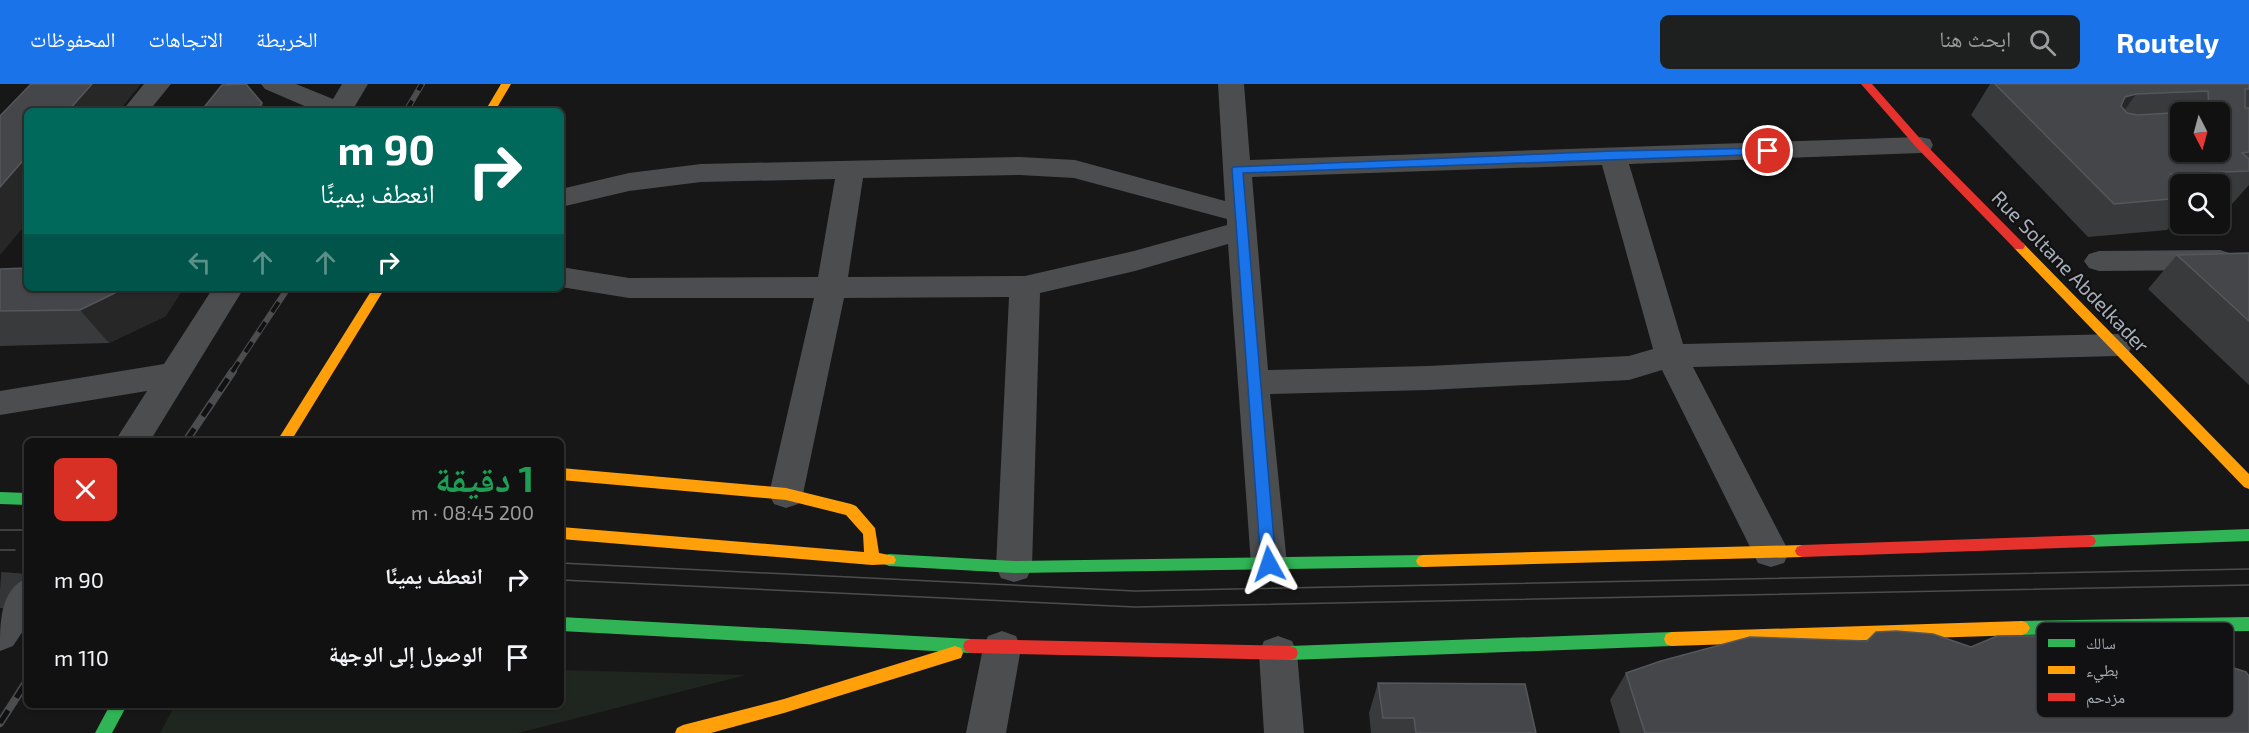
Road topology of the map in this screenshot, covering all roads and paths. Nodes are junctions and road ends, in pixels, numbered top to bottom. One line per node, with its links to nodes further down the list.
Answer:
1 (158, 84): 7 (street)
2 (274, 84): 8 (street)
3 (355, 84): 9 (street)
4 (506, 84): 10 (main road)
5 (1231, 84): 14 (street)
6 (1866, 84): 11 (main road, Rue Soltane Abdelkader)
7 (138, 108)
8 (331, 108)
9 (340, 108)
10 (492, 108)
11 (1920, 145): 12 (street); 24 (main road, Rue Soltane Abdelkader)
12 (1613, 154): 14 (street); 25 (street)
13 (851, 169): 15 (street); 16 (street); 21 (street)
14 (1237, 169): 16 (street)
15 (564, 197)
16 (1241, 222): 20 (street); 27 (street)
17 (2099, 261): 19 (street)
18 (564, 277): 21 (street)
19 (2249, 278)
20 (1025, 286): 21 (street); 41 (street)
21 (831, 288): 33 (street)
22 (227, 291): 26 (street)
23 (377, 291): 30 (main road)
24 (2117, 345): 25 (street); 32 (main road, Rue Soltane Abdelkader)
25 (1671, 356): 27 (street); 38 (street)
26 (176, 374): 28 (street); 29 (street)
27 (1253, 382): 40 (street)
28 (0, 403)
29 (134, 438)
30 (286, 438)
31 (564, 474): 33 (main road)
32 (2249, 483)
33 (786, 494): 39 (main road)
34 (0, 498): 35 (main road)
35 (24, 499)
36 (564, 532): 39 (main road)
37 (2249, 536): 38 (main road)
38 (1772, 552): 40 (main road)
39 (872, 559): 41 (main road)
40 (1269, 564): 41 (main road)
41 (1014, 567)
42 (24, 598): 47 (street)
43 (564, 624): 48 (main road)
44 (2234, 624): 45 (main road)
45 (2249, 624)
46 (2036, 628): 49 (main road)
47 (0, 634)
48 (989, 647): 49 (main road); 52 (main road); 53 (street)
49 (1278, 653): 54 (street)
50 (117, 708): 51 (main road)
51 (103, 733)
52 (683, 733)
53 (986, 733)
54 (1284, 733)

